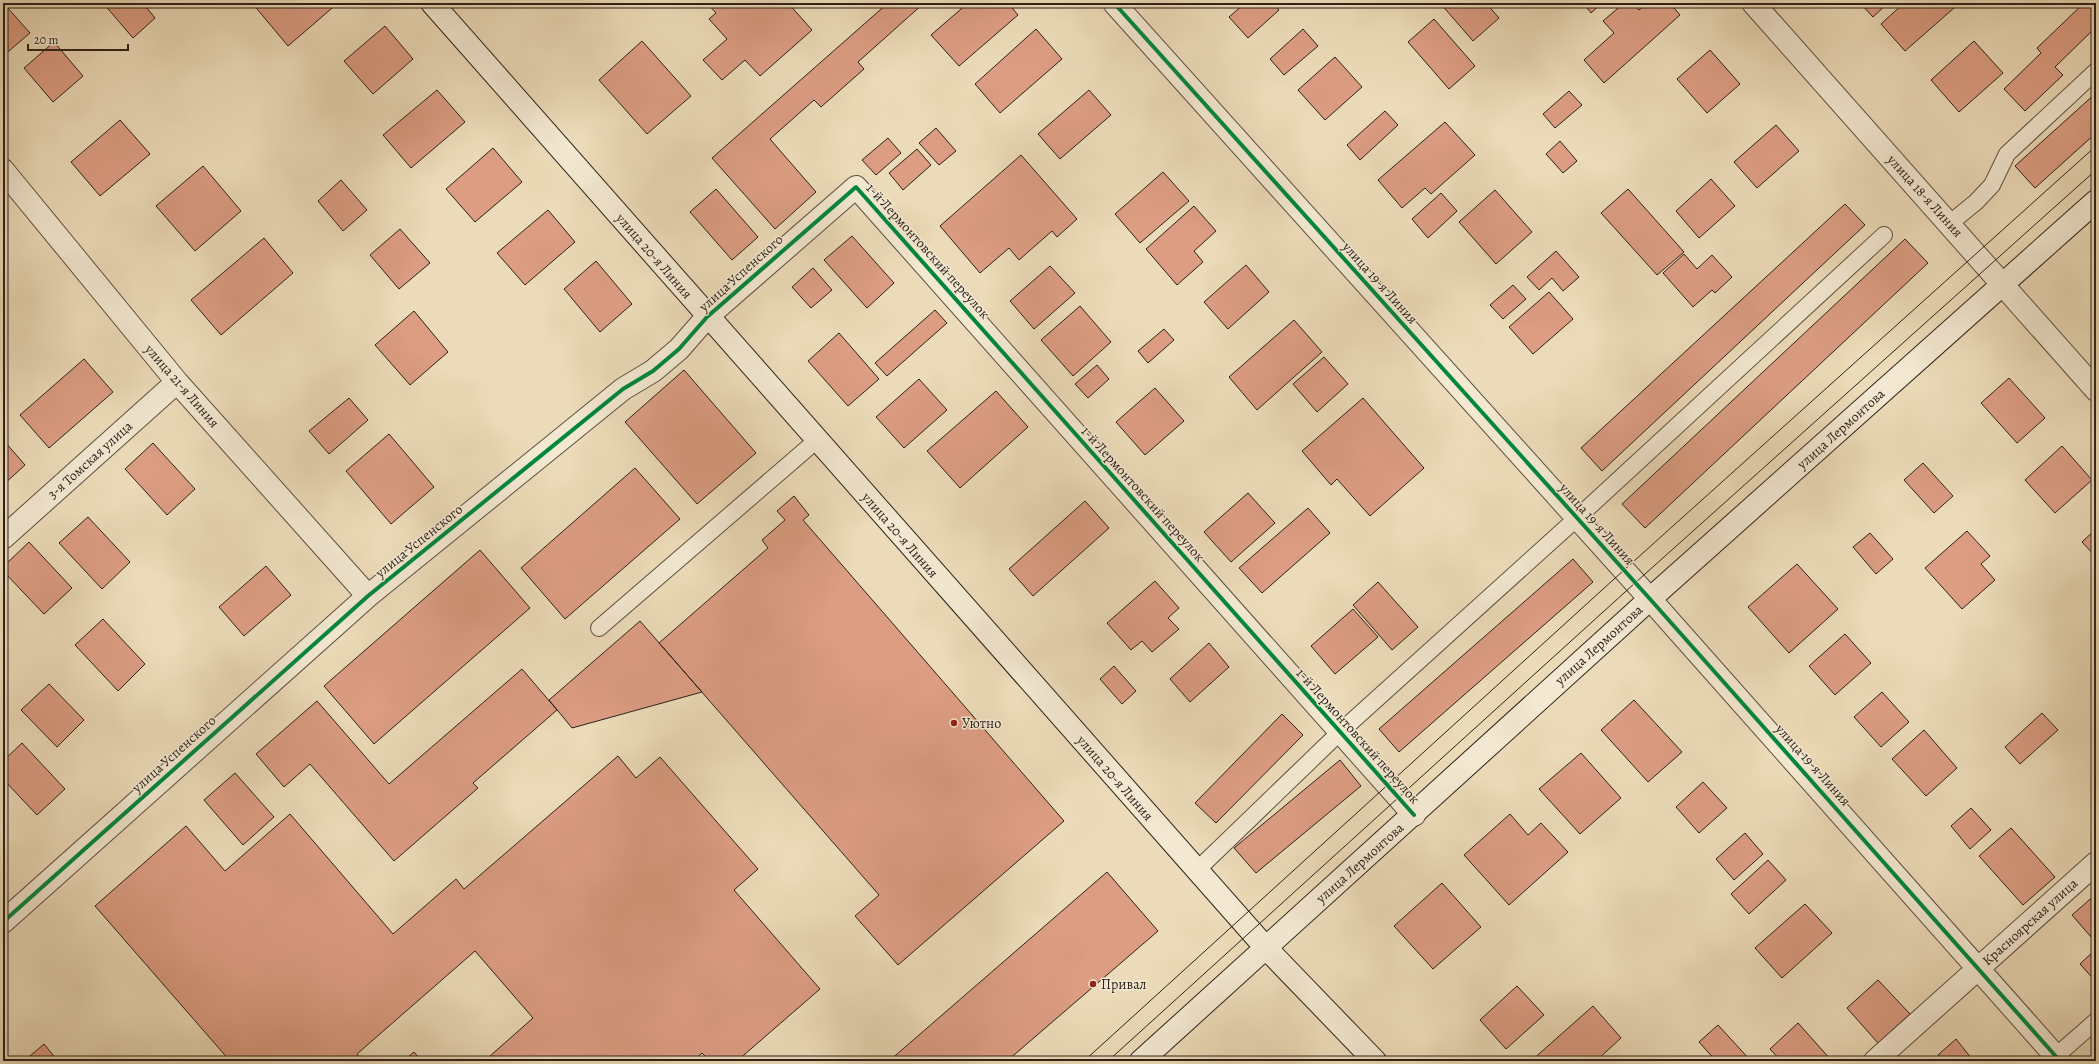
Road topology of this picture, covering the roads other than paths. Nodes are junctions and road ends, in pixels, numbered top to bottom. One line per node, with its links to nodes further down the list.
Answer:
1 (432, 3): 11 (street, улица 20-я Линия)
2 (1114, 3): 15 (street, улица 19-я Линия)
3 (1754, 3): 8 (street, улица 18-я Линия)
4 (2096, 71): 8 (lane)
5 (3, 170): 12 (street, улица 21-я Линия)
6 (856, 187): 11 (street, улица Успенского); 20 (street, 1-й Лермонтовский переулок)
7 (2096, 200): 10 (street, улица Лермонтова)
8 (1949, 224): 10 (street, улица 18-я Линия)
9 (1884, 235): 15 (lane)
10 (2003, 284): 13 (street, улица 18-я Линия); 18 (street, улица Лермонтова)
11 (707, 316): 14 (street, улица 20-я Линия); 17 (street, улица Успенского)
12 (177, 382): 16 (street, 3-я Томская улица); 17 (street, улица 21-я Линия)
13 (2096, 390)
14 (817, 440): 19 (lane); 23 (street, улица 20-я Линия)
15 (1577, 518): 18 (street, улица 19-я Линия); 20 (lane)
16 (3, 538)
17 (368, 596): 24 (street, улица Успенского)
18 (1650, 599): 21 (street, улица Лермонтова); 26 (street, улица 19-я Линия)
19 (599, 628)
20 (1339, 732): 21 (street, 1-й Лермонтовский переулок); 23 (lane)
21 (1414, 815): 25 (street, улица Лермонтова)
22 (2096, 863): 26 (street, Красноярская улица)
23 (1197, 870): 25 (street, улица 20-я Линия)
24 (3, 922)
25 (1266, 948): 29 (street, улица Лермонтова); 30 (street, улица 20-я Линия)
26 (1978, 969): 28 (street, улица 19-я Линия); 31 (street, Красноярская улица)
27 (2096, 1021): 28 (lane)
28 (2058, 1058)
29 (1141, 1061)
30 (1375, 1061)
31 (1875, 1061)

